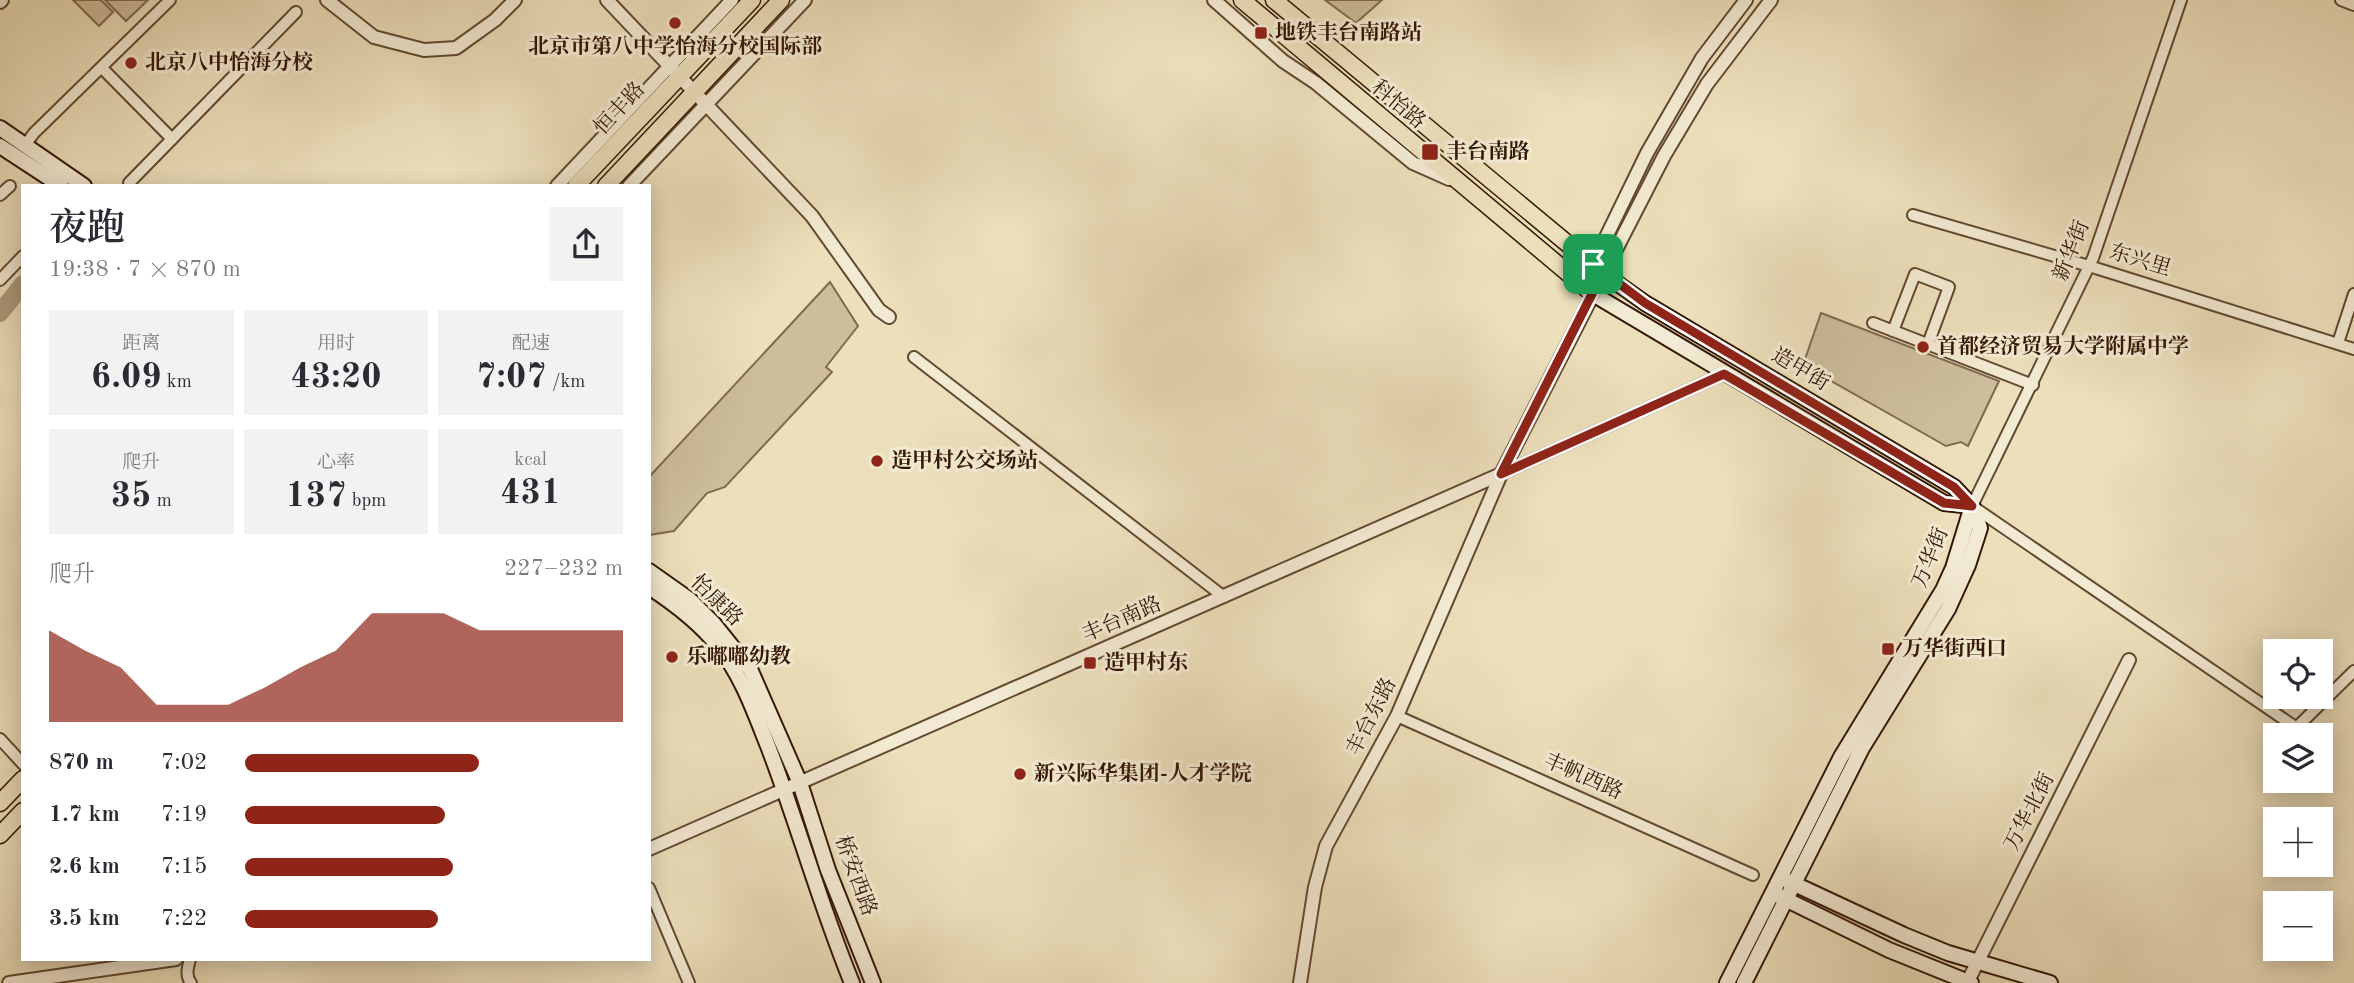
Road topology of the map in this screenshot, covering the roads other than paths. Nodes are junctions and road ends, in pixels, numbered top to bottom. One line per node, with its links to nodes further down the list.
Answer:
1 (170, 0): 18 (street)
2 (327, 0): 3 (street)
3 (515, 0)
4 (607, 0): 19 (street)
5 (732, 0): 19 (street)
6 (752, 0): 19 (main road, 恒丰路)
7 (780, 0): 20 (main road, 恒丰路)
8 (805, 0): 21 (street)
9 (1214, 0): 26 (street)
10 (1242, 0): 26 (main road, 科怡路)
11 (1273, 0): 39 (main road, 科怡路)
12 (1746, 0): 39 (street)
13 (1771, 0): 39 (street)
14 (2181, 0): 38 (street, 新华街)
15 (2341, 0): 16 (street)
16 (2354, 5)
17 (296, 12): 23 (street)
18 (102, 68): 23 (street); 24 (street)
19 (674, 71): 20 (street); 30 (street); 31 (main road, 恒丰路)
20 (694, 91): 21 (street); 32 (main road, 恒丰路)
21 (706, 104): 33 (street); 43 (street)
22 (0, 128): 24 (main road)
23 (172, 139): 27 (street)
24 (25, 145): 29 (main road)
25 (0, 146): 28 (main road)
26 (1457, 182): 41 (main road, 科怡路)
27 (129, 183)
28 (58, 184)
29 (81, 184)
30 (560, 184)
31 (578, 184)
32 (608, 184)
33 (631, 184)
34 (9, 186): 35 (street)
35 (0, 195)
36 (1913, 215): 38 (street, 东兴里)
37 (21, 259): 40 (street)
38 (2089, 265): 46 (street, 东兴里); 51 (street, 新华街)
39 (1599, 269): 41 (street); 53 (main road, 造甲街)
40 (0, 280)
41 (1592, 294): 50 (main road, 造甲街); 52 (street)
42 (2354, 295): 46 (street)
43 (889, 317)
44 (1873, 323): 45 (street)
45 (1893, 331): 47 (street); 47 (street)
46 (2337, 343): 48 (street, 东兴里)
47 (1928, 344): 51 (street)
48 (2354, 349)
49 (914, 357): 56 (street)
50 (1724, 374): 52 (street); 53 (main road, 造甲街)
51 (2033, 384): 53 (street, 新华街)
52 (1501, 474): 56 (street, 丰台南路); 59 (street, 丰台东路)
53 (1972, 506): 60 (street, 造甲街); 72 (main road, 万华街); 73 (main road, 万华街)
54 (651, 572): 65 (main road, 怡康路)
55 (651, 588): 66 (main road, 怡康路)
56 (1224, 597): 65 (street, 丰台南路)
57 (2129, 660): 79 (street, 万华北街)
58 (2354, 671): 61 (street)
59 (1396, 716): 71 (street, 丰帆西路); 85 (street, 丰台东路)
60 (2289, 723)
61 (2301, 723)
62 (0, 738): 63 (street)
63 (21, 762)
64 (21, 781): 67 (main road)
65 (800, 782): 66 (street, 丰台南路); 84 (main road, 桥安西路)
66 (785, 789): 70 (street, 丰台南路); 83 (main road, 桥安西路)
67 (0, 803)
68 (21, 813): 69 (main road)
69 (0, 835)
70 (651, 848)
71 (1753, 875)
72 (1779, 877): 73 (main road); 75 (main road, 万华街)
73 (1795, 884): 76 (main road, 万华街); 79 (main road)
74 (651, 892): 82 (street)
75 (1772, 892): 76 (main road); 86 (main road, 万华街)
76 (1787, 900): 87 (main road, 万华街); 88 (main road)
77 (162, 961): 80 (street)
78 (190, 961): 81 (street)
79 (1976, 963): 88 (street, 万华北街); 89 (main road)
80 (9, 983)
81 (191, 983)
82 (690, 983)
83 (852, 983)
84 (873, 983)
85 (1300, 983)
86 (1727, 983)
87 (1744, 983)
88 (1968, 983)
89 (2050, 983)

